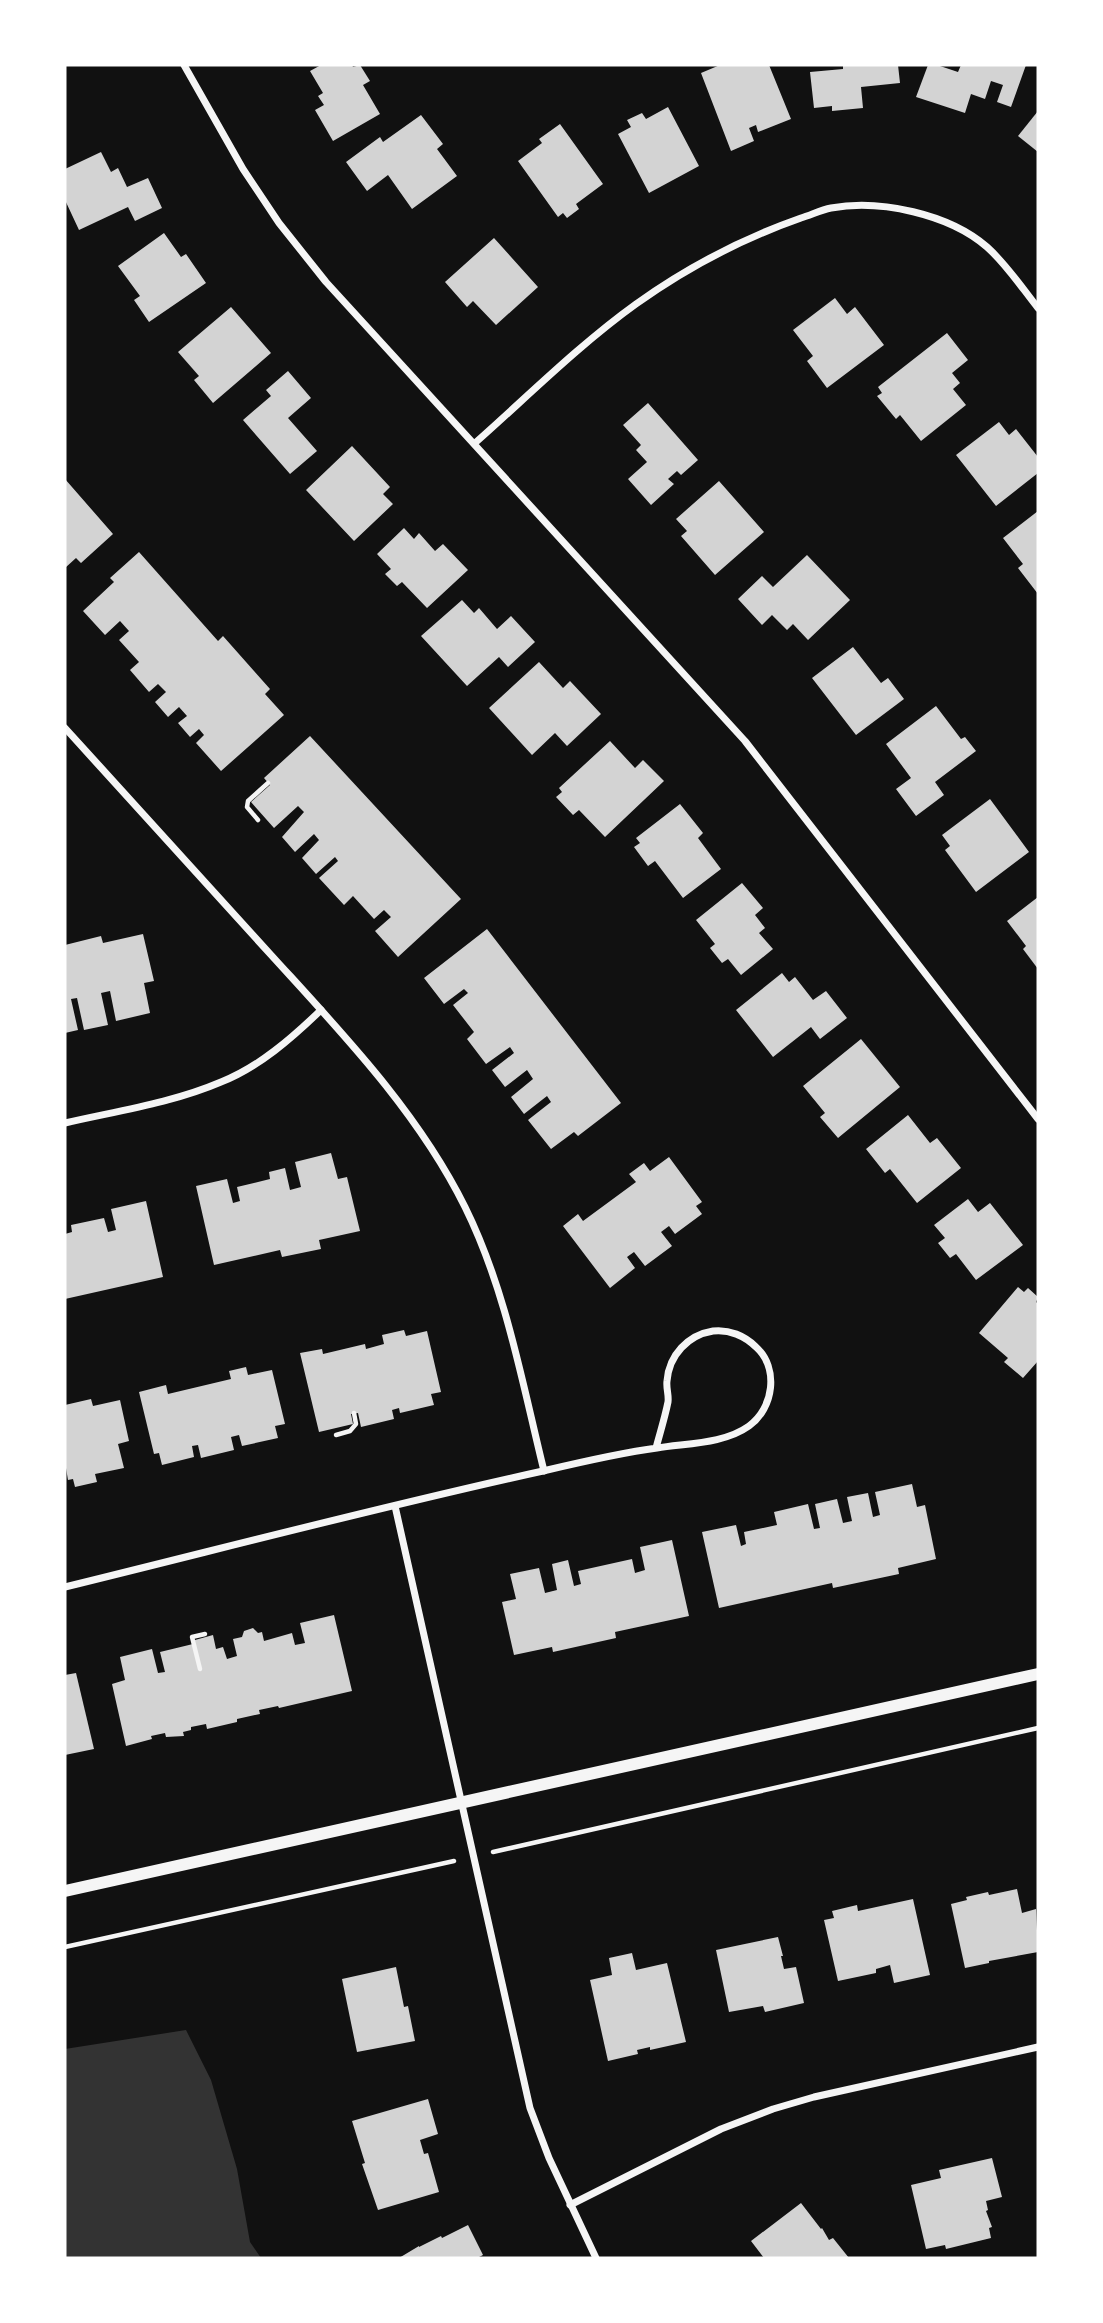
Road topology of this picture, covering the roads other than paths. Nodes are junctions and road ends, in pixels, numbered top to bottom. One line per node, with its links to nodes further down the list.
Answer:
1 (184, 65): 3 (street)
2 (1038, 309): 3 (street)
3 (475, 443): 6 (street)
4 (65, 728): 5 (street)
5 (321, 1010): 7 (street); 9 (street)
6 (1038, 1119)
7 (65, 1123)
8 (656, 1448): 8 (street); 9 (street)
9 (544, 1471): 10 (street)
10 (395, 1506): 11 (street); 13 (street)
11 (65, 1587)
12 (1038, 1674): 13 (street)
13 (461, 1802): 14 (street); 16 (street)
14 (65, 1891)
15 (1038, 2047): 16 (street)
16 (570, 2205): 17 (street)
17 (596, 2258)

